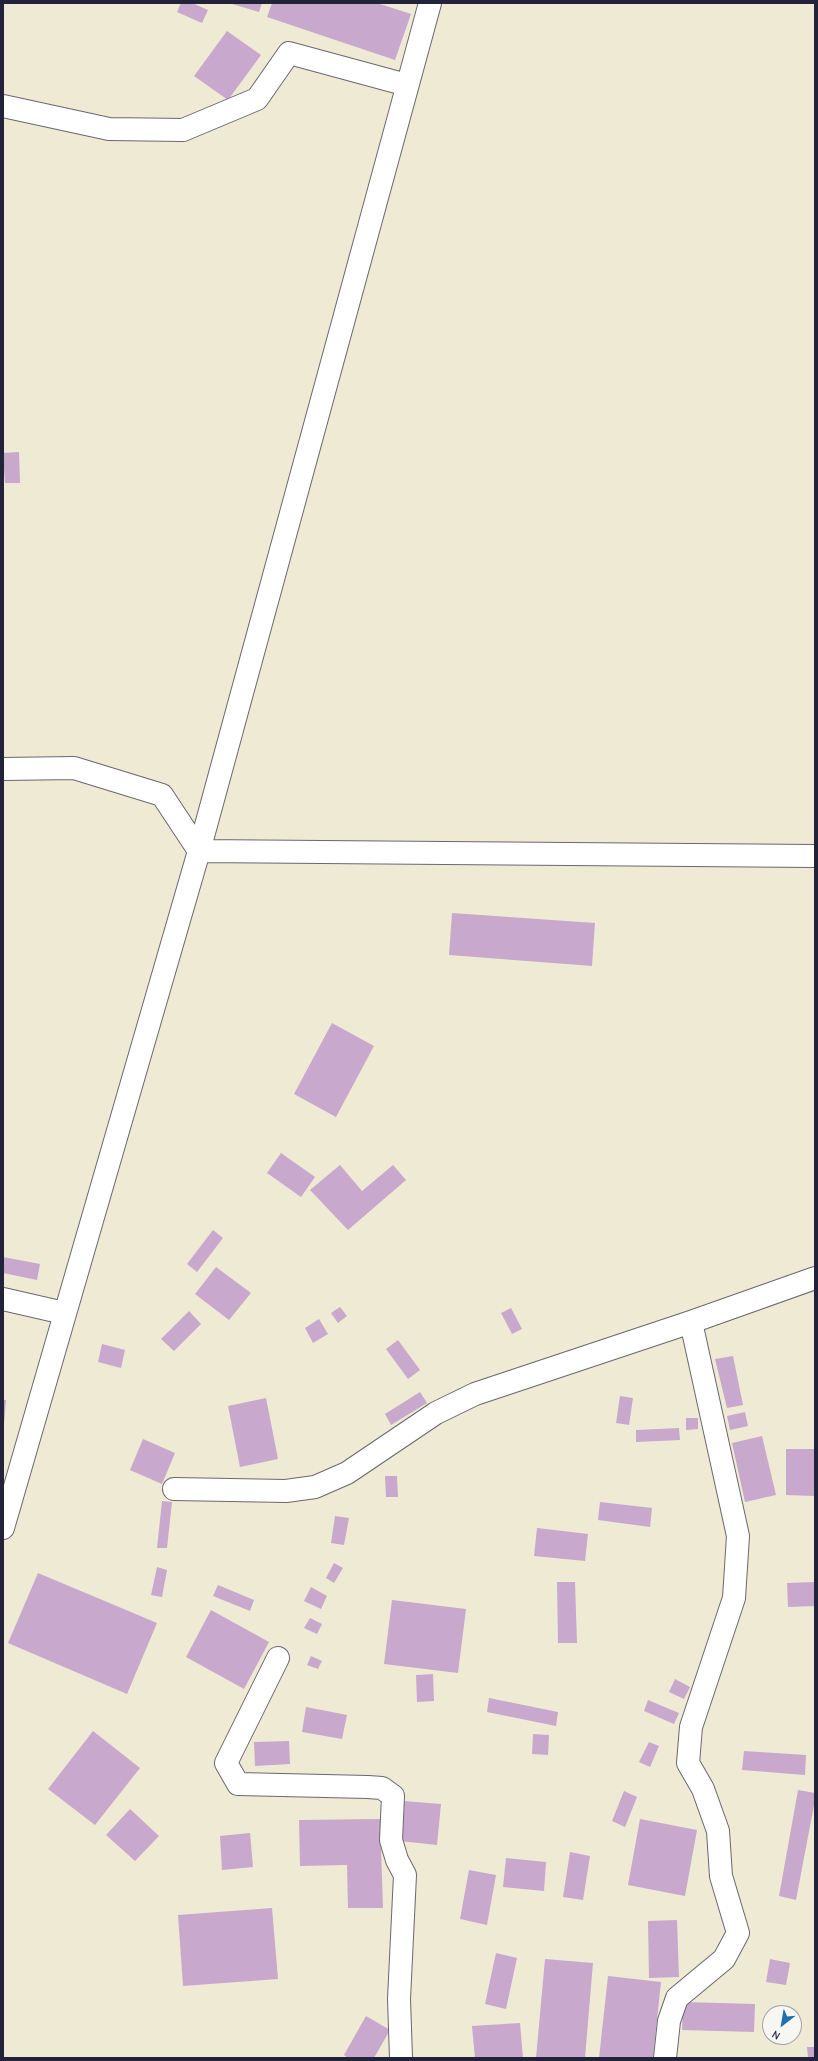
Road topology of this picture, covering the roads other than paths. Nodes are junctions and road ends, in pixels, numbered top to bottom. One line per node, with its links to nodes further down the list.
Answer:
1 (430, 3): 2 (street)
2 (407, 85): 3 (street); 5 (street)
3 (3, 106)
4 (3, 769): 5 (street)
5 (199, 851): 6 (street); 9 (street)
6 (815, 856)
7 (815, 1278): 10 (street)
8 (3, 1299): 9 (street)
9 (64, 1313): 12 (street)
10 (691, 1322): 11 (street); 15 (street)
11 (174, 1489)
12 (3, 1528)
13 (278, 1658): 14 (street)
14 (401, 2058)
15 (665, 2058)

